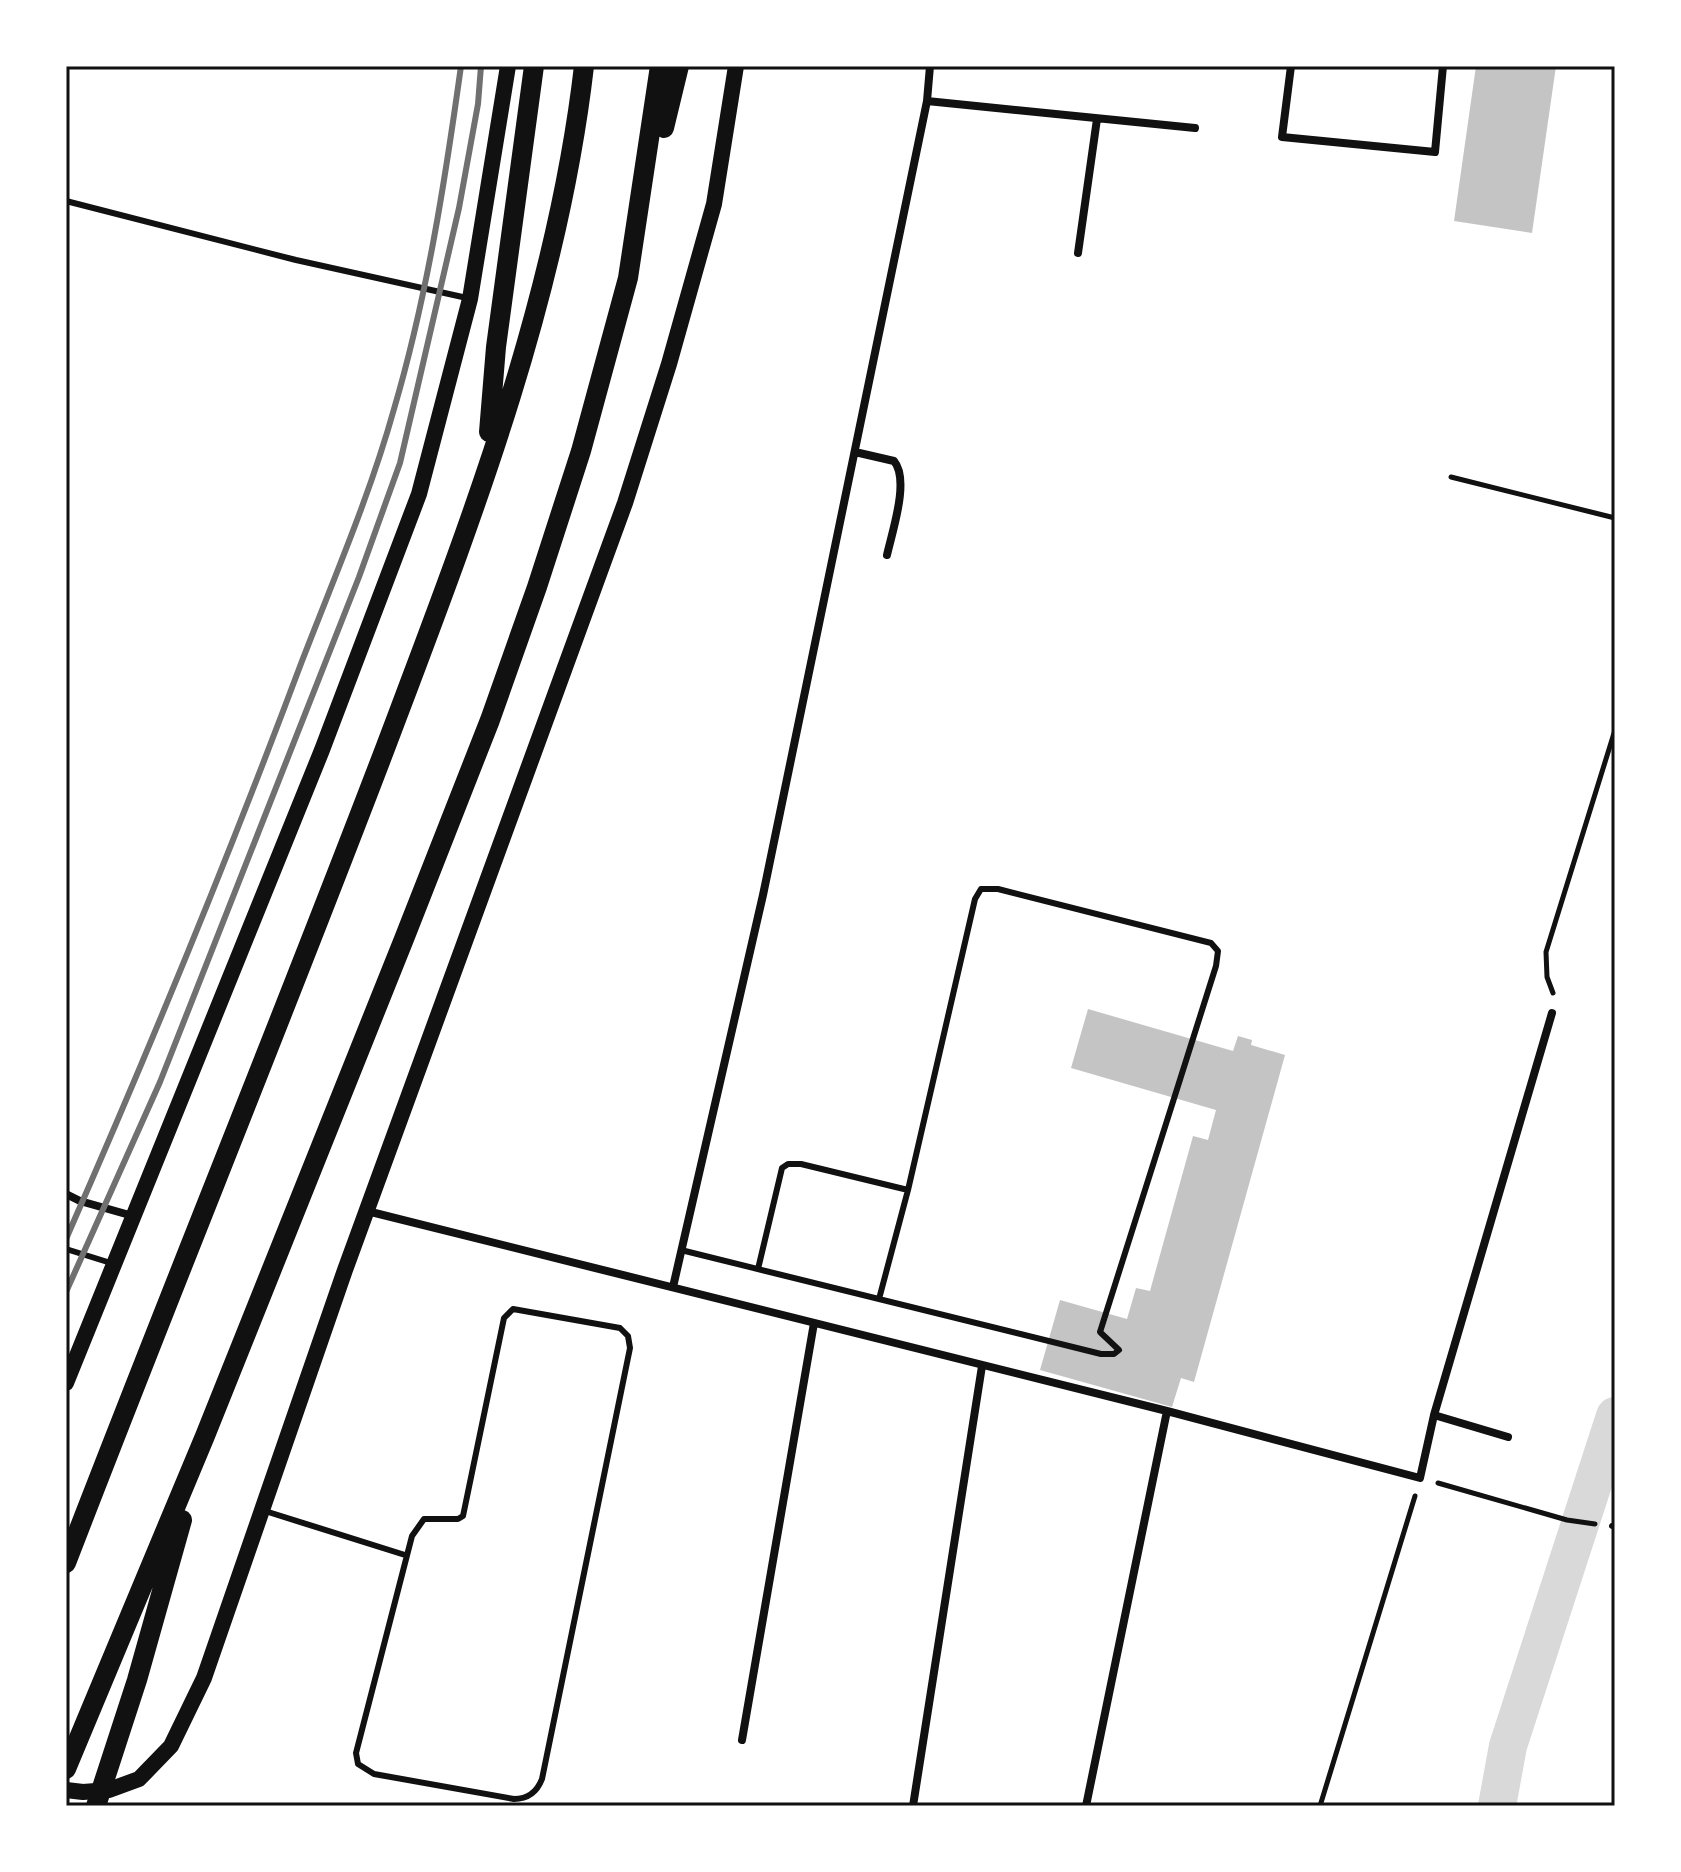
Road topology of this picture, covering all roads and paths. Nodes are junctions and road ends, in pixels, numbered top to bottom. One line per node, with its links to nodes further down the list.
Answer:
1 (508, 66): 16 (main road)
2 (534, 66): 18 (main road)
3 (584, 66): 18 (main road)
4 (660, 66): 15 (main road)
5 (679, 66): 15 (main road)
6 (736, 66): 26 (main road)
7 (930, 66): 10 (street)
8 (1291, 66): 9 (street)
9 (1443, 66)
10 (927, 101): 11 (street); 17 (street)
11 (1097, 119): 12 (street); 14 (street)
12 (1195, 128)
13 (66, 201): 16 (lane)
14 (1078, 253)
15 (628, 278): 39 (main road)
16 (470, 299): 27 (main road)
17 (855, 452): 21 (street); 29 (street)
18 (486, 468): 41 (main road)
19 (1451, 477): 20 (path)
20 (1615, 518)
21 (887, 555)
22 (1615, 730): 23 (path)
23 (1552, 1013): 38 (street)
24 (908, 1190): 31 (lane); 33 (lane); 33 (lane)
25 (66, 1194): 27 (street)
26 (367, 1211): 32 (street); 43 (main road)
27 (133, 1216): 30 (main road)
28 (66, 1249): 30 (lane)
29 (681, 1250): 31 (lane); 32 (street)
30 (114, 1264): 36 (main road)
31 (758, 1269): 33 (lane)
32 (673, 1287): 34 (street)
33 (879, 1299)
34 (814, 1323): 35 (street); 48 (street)
35 (982, 1366): 37 (street); 52 (street)
36 (66, 1383)
37 (1167, 1411): 42 (street); 53 (street)
38 (1434, 1415): 40 (street); 42 (street)
39 (205, 1436): 49 (main road); 51 (main road)
40 (1508, 1437)
41 (111, 1446): 45 (main road); 47 (main road)
42 (1420, 1478): 44 (path); 54 (path)
43 (262, 1510): 46 (lane); 50 (main road)
44 (1567, 1520)
45 (66, 1525)
46 (405, 1555): 46 (lane)
47 (66, 1563)
48 (742, 1740)
49 (66, 1769)
50 (66, 1790)
51 (96, 1806)
52 (913, 1806)
53 (1086, 1806)
54 (1320, 1806)

